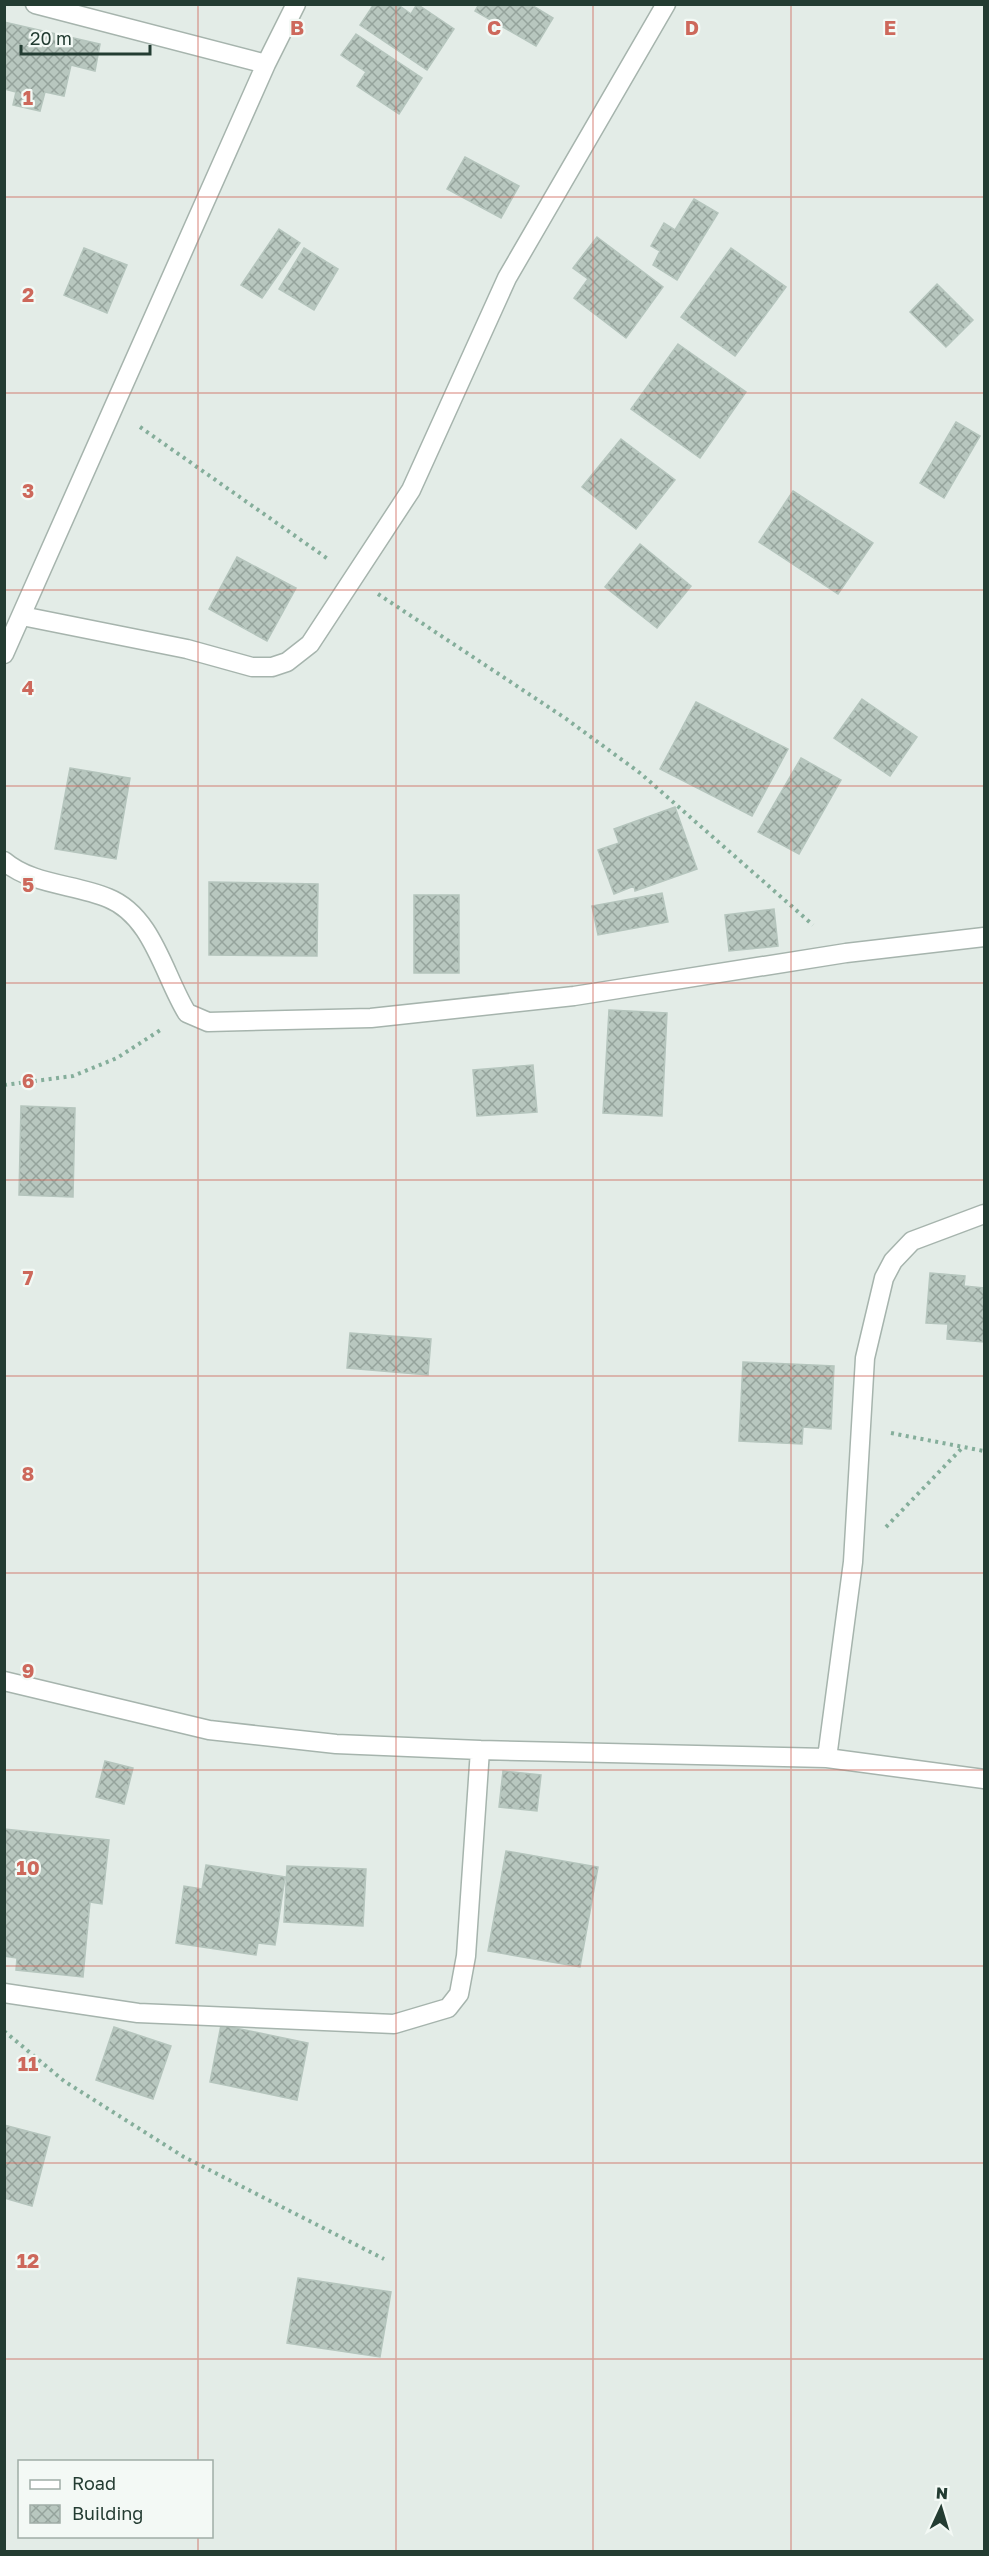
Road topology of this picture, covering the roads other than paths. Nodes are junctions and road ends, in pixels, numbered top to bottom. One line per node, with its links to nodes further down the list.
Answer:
1 (35, 4): 4 (street)
2 (296, 4): 4 (street)
3 (666, 4): 5 (street)
4 (266, 64): 5 (street)
5 (22, 616): 6 (street)
6 (4, 654)
7 (4, 861): 8 (street)
8 (984, 937)
9 (984, 1214): 12 (street)
10 (4, 1681): 11 (street)
11 (480, 1750): 12 (street); 14 (street)
12 (827, 1758): 13 (street)
13 (984, 1779)
14 (4, 1993)

